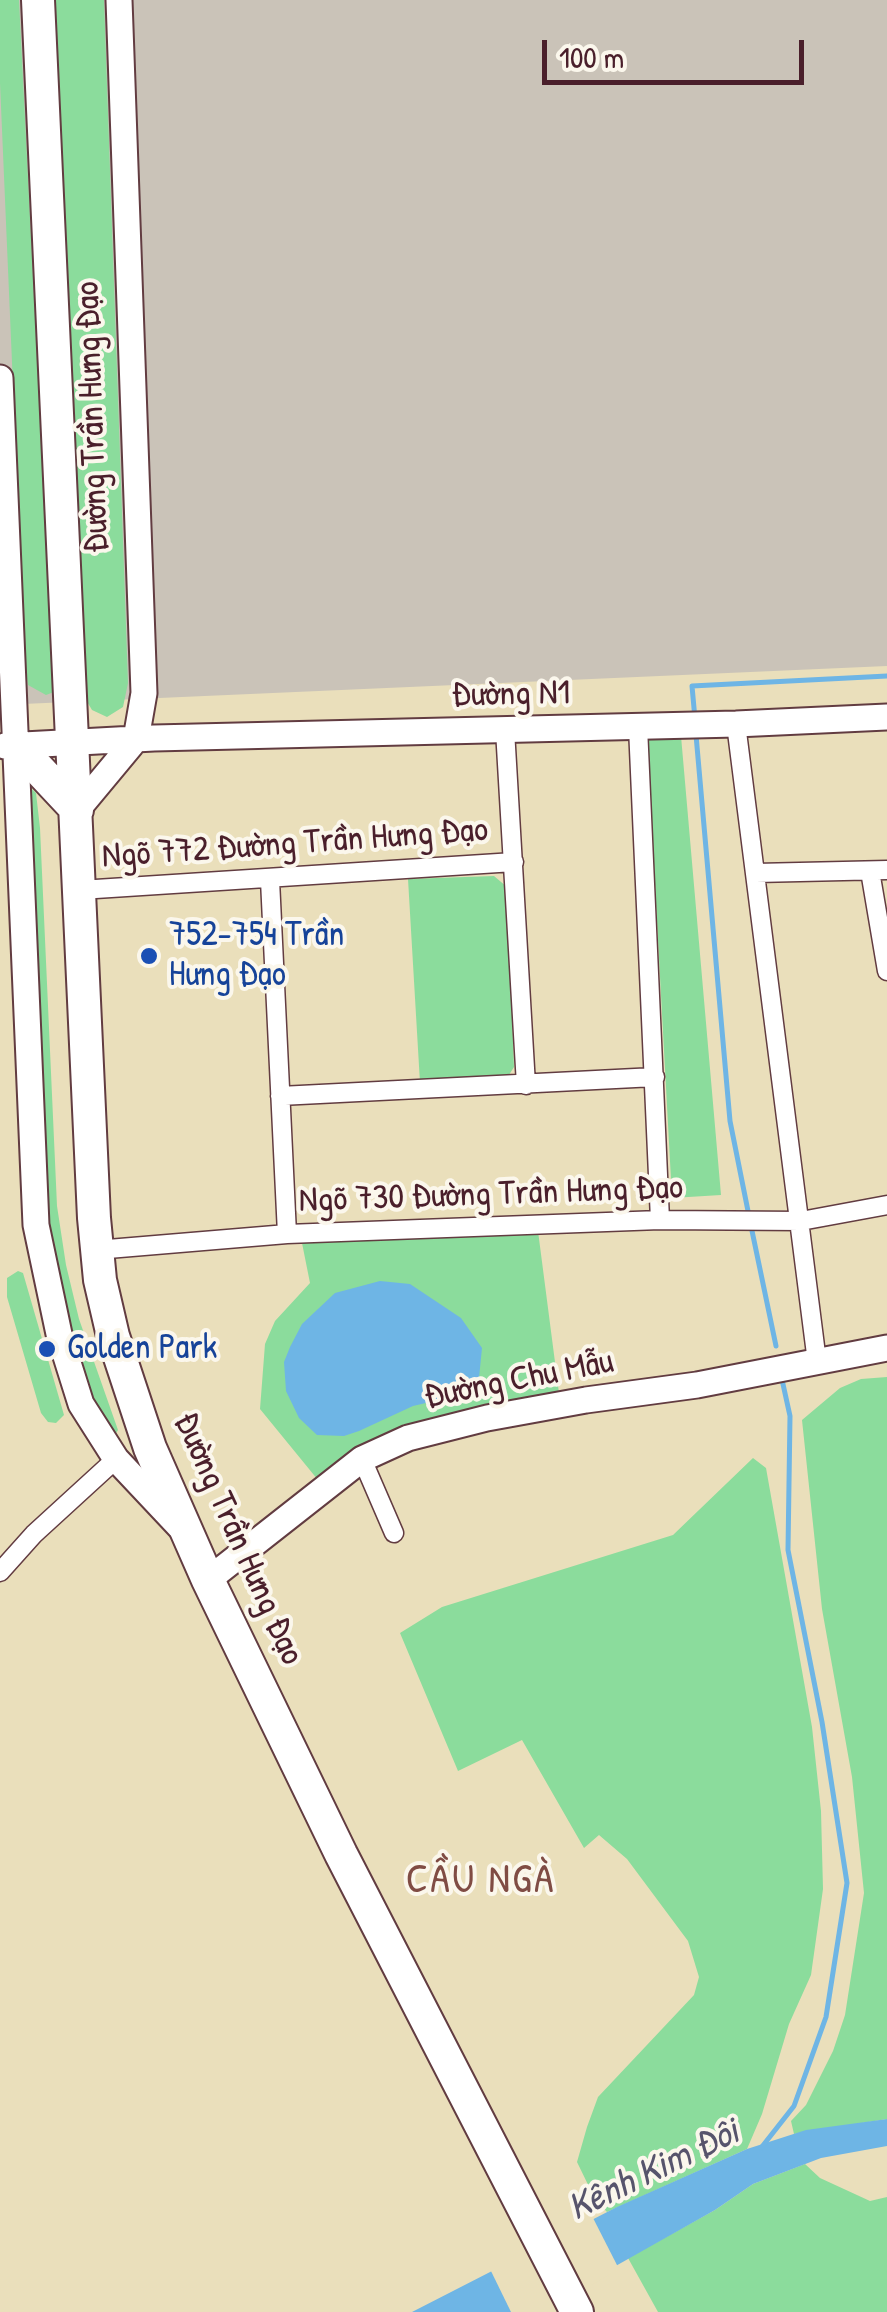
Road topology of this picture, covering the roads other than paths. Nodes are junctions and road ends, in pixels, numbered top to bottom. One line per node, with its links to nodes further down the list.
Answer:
1 (38, 0): 9 (highway, Đường Trần Hưng Đạo)
2 (118, 0): 8 (main road, Đường Trần Hưng Đạo)
3 (0, 378): 10 (main road)
4 (887, 717): 5 (main road, Đường N1)
5 (736, 724): 6 (main road, Đường N1); 14 (street)
6 (638, 727): 7 (main road, Đường N1); 18 (street)
7 (505, 730): 8 (main road, Đường N1); 12 (street)
8 (136, 739): 9 (main road, Đường N1); 11 (main road)
9 (72, 742): 10 (main road, Đường N1); 11 (highway, Đường Trần Hưng Đạo)
10 (8, 746): 11 (highway); 29 (main road)
11 (77, 810): 16 (highway, Đường Trần Hưng Đạo)
12 (514, 862): 15 (street, Ngõ 772 Đường Trần Hưng Đạo); 19 (street)
13 (879, 870): 14 (street); 17 (street)
14 (756, 873): 23 (street)
15 (270, 880): 16 (street, Ngõ 772 Đường Trần Hưng Đạo); 20 (street)
16 (80, 890): 25 (highway, Đường Trần Hưng Đạo)
17 (887, 972)
18 (655, 1077): 19 (street); 22 (street)
19 (526, 1085): 20 (street)
20 (280, 1096): 24 (street)
21 (887, 1206): 23 (street, Ngõ 730 Đường Trần Hưng Đạo)
22 (660, 1220): 23 (street, Ngõ 730 Đường Trần Hưng Đạo); 24 (street, Ngõ 730 Đường Trần Hưng Đạo)
23 (793, 1221): 27 (street)
24 (287, 1234): 25 (street, Ngõ 730 Đường Trần Hưng Đạo)
25 (96, 1250): 31 (highway, Đường Trần Hưng Đạo)
26 (887, 1348): 27 (main road, Đường Chu Mẫu)
27 (817, 1362): 28 (main road, Đường Chu Mẫu)
28 (362, 1458): 30 (street); 33 (main road, Đường Chu Mẫu)
29 (116, 1459): 31 (main road); 32 (street)
30 (394, 1533)
31 (186, 1535): 33 (highway, Đường Trần Hưng Đạo)
32 (0, 1572)
33 (208, 1580): 34 (highway, Đường Trần Hưng Đạo)
34 (574, 2306)

